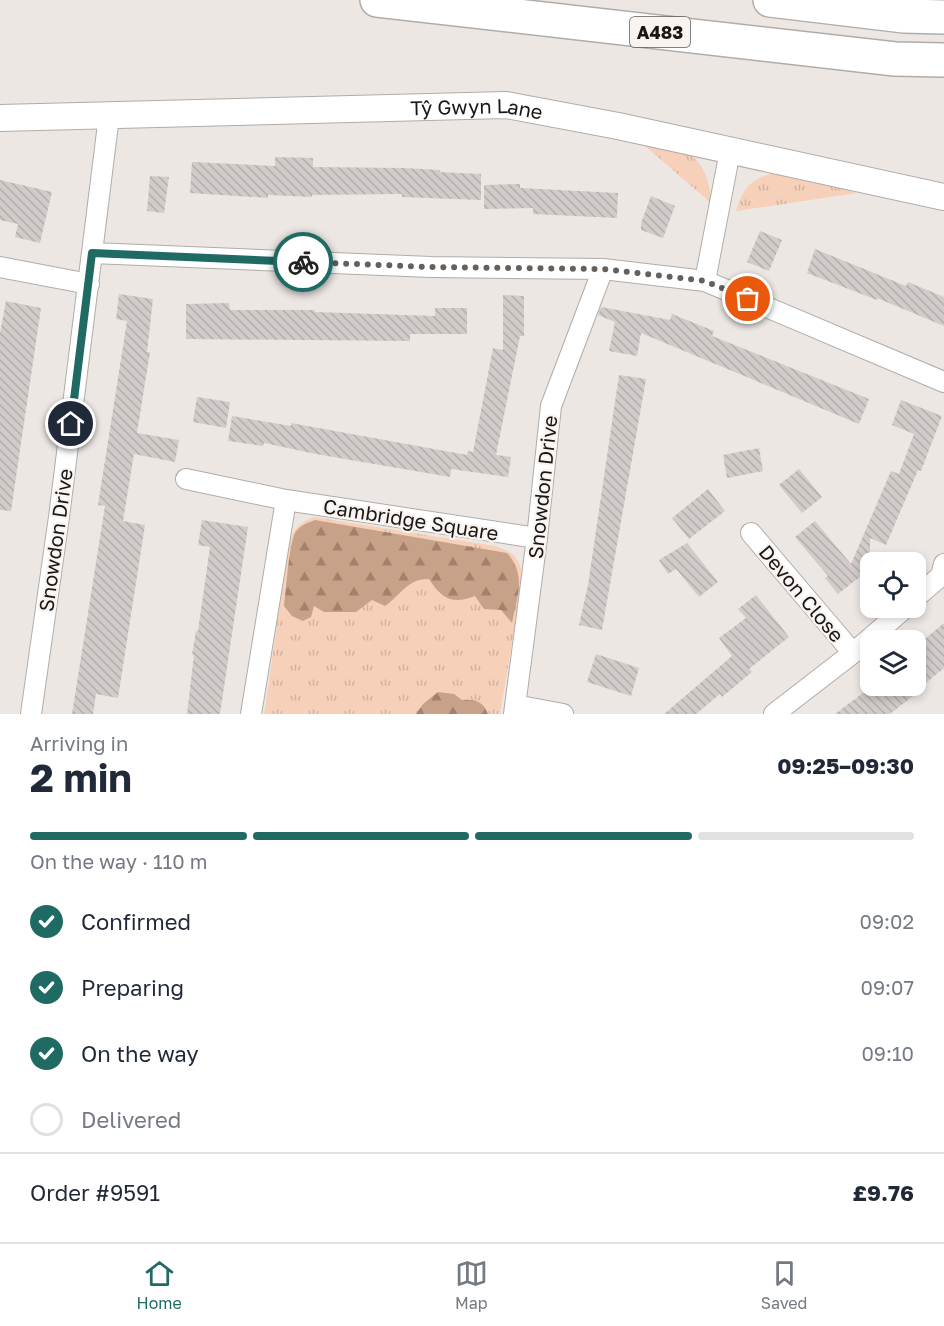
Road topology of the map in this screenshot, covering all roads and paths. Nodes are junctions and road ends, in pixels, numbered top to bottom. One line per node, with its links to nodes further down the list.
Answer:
1 (376, 0): 4 (highway, A483)
2 (770, 0): 3 (highway)
3 (944, 17)
4 (944, 60)
5 (109, 116): 6 (street, Tŷ Gwyn Lane); 7 (street, Tŷ Gwyn Lane); 9 (street, Snowdon Drive)
6 (0, 118)
7 (730, 150): 8 (street, Tŷ Gwyn Lane); 12 (street)
8 (944, 197)
9 (92, 253): 11 (street); 13 (street, Snowdon Drive)
10 (0, 267): 13 (street)
11 (603, 269): 12 (street); 18 (street, Snowdon Drive)
12 (705, 281): 14 (street)
13 (89, 284): 24 (street, Snowdon Drive)
14 (944, 382)
15 (186, 479): 16 (street, Cambridge Square)
16 (286, 500): 18 (street, Cambridge Square); 25 (street)
17 (751, 533): 22 (street, Devon Close)
18 (537, 538): 23 (street, Snowdon Drive)
19 (944, 564): 20 (street)
20 (926, 589)
21 (893, 618): 22 (street)
22 (853, 653): 27 (street)
23 (514, 710): 26 (street)
24 (31, 714)
25 (251, 714)
26 (563, 714)
27 (774, 714)

